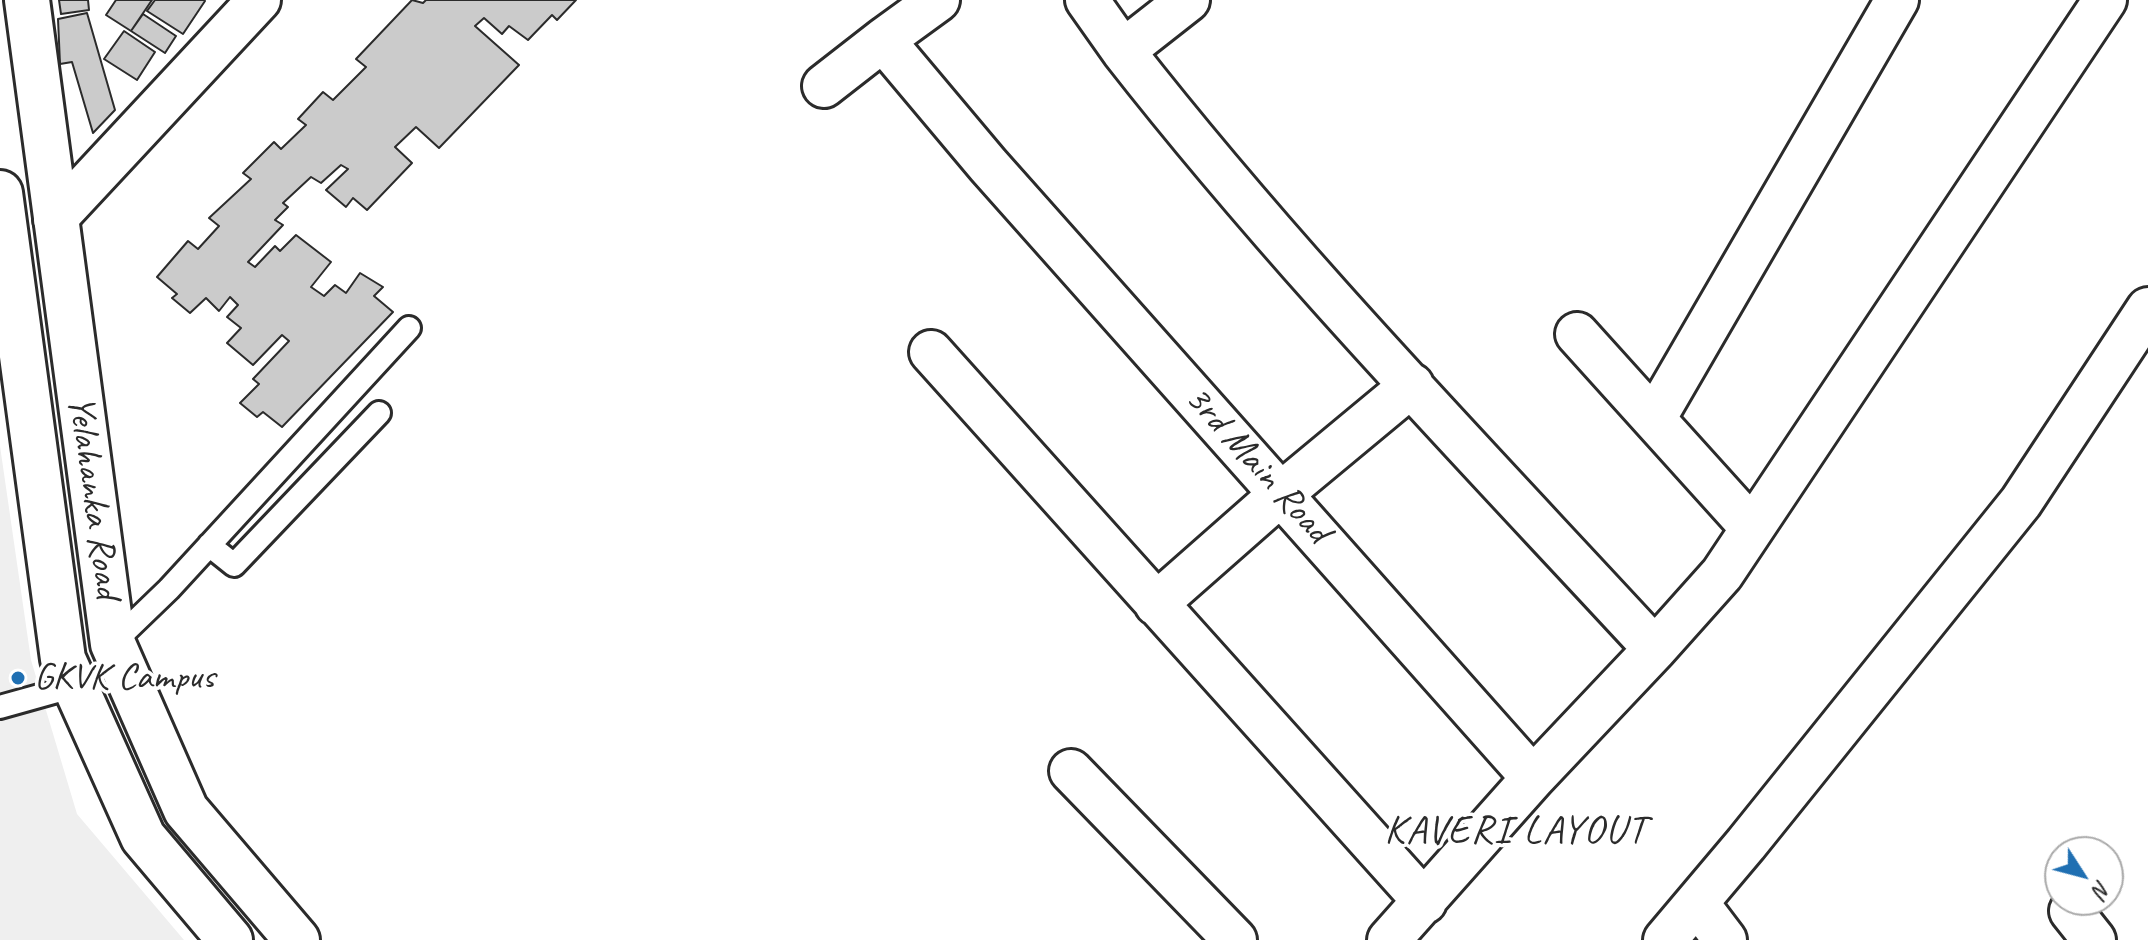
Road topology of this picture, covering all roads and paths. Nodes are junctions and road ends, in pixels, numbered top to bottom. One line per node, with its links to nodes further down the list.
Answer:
1 (27, 0): 12 (main road, Yelahanka Road)
2 (259, 0): 12 (street)
3 (938, 0): 8 (street)
4 (1087, 0): 9 (street)
5 (1188, 0): 9 (street)
6 (1897, 0): 19 (street)
7 (2105, 0): 21 (street)
8 (883, 40): 10 (street); 20 (street, 3rd Main Road)
9 (1123, 51): 17 (street)
10 (824, 86)
11 (0, 193): 26 (main road, Yelahanka Road)
12 (55, 219): 24 (main road, Yelahanka Road)
13 (2148, 309): 31 (street)
14 (409, 328): 22 (lane)
15 (1577, 334): 19 (street)
16 (931, 352): 23 (street)
17 (1412, 385): 20 (street); 25 (street)
18 (379, 413): 22 (lane)
19 (1654, 419): 21 (street)
20 (1282, 493): 23 (street); 29 (street, 3rd Main Road)
21 (1752, 528): 25 (street)
22 (209, 545): 24 (lane)
23 (1156, 604): 30 (street)
24 (113, 644): 33 (main road, Yelahanka Road)
25 (1655, 649): 29 (street)
26 (75, 686): 27 (lane); 32 (main road, Yelahanka Road)
27 (0, 707)
28 (1071, 771): 34 (street)
29 (1533, 778): 30 (street)
30 (1425, 902): 35 (street)
31 (1697, 903): 36 (street); 37 (street)
32 (230, 940)
33 (297, 940)
34 (1235, 940)
35 (1389, 940)
36 (1665, 940)
37 (1725, 940)

